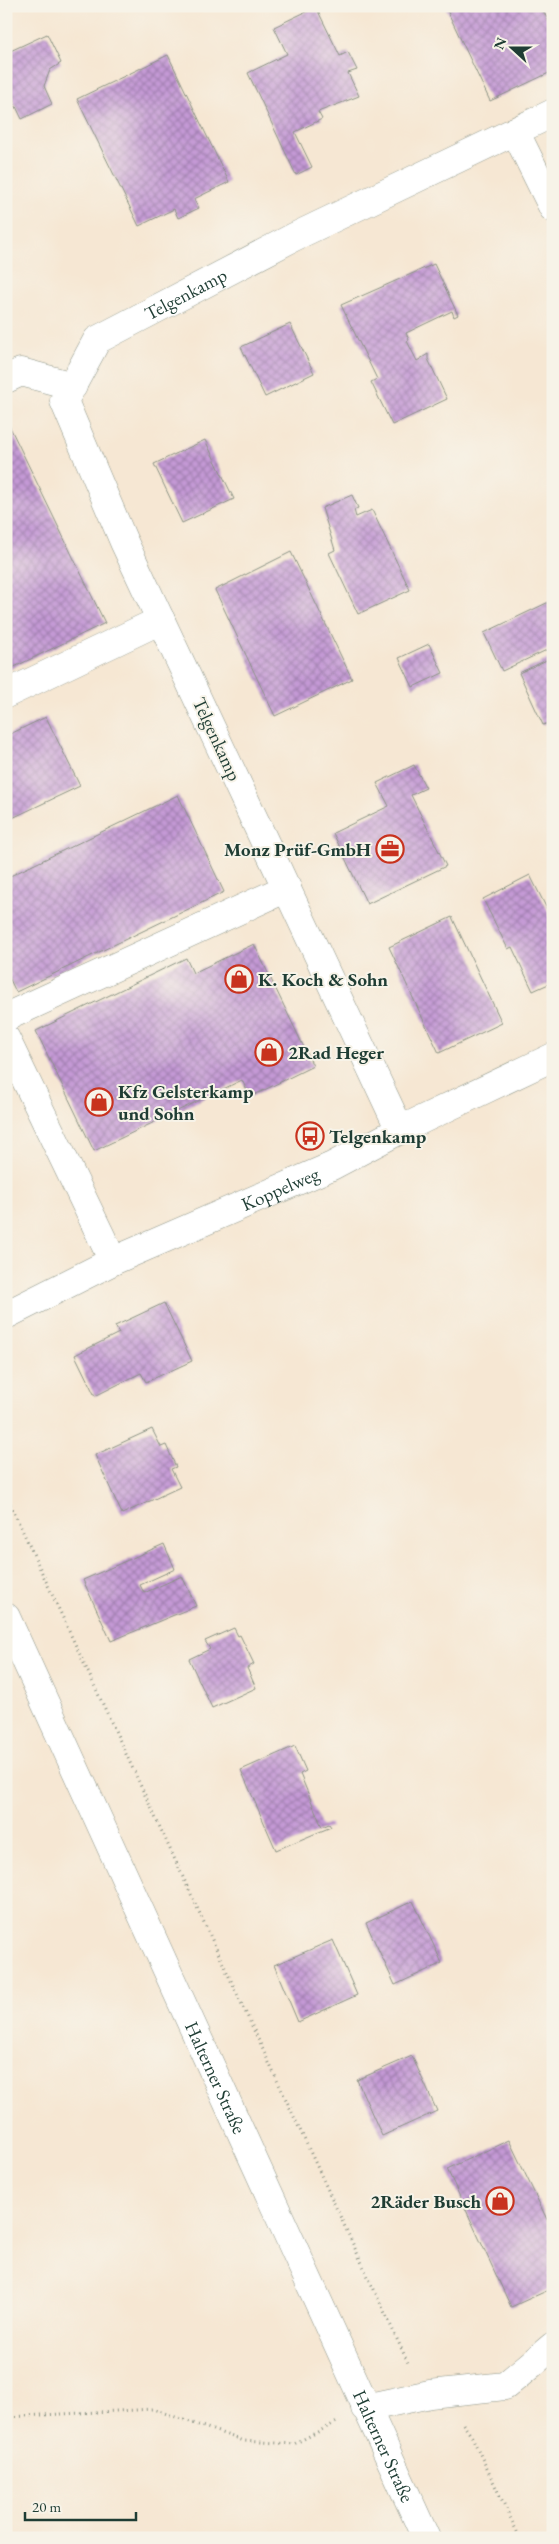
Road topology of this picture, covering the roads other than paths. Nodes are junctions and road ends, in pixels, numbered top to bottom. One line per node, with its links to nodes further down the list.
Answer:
1 (553, 112): 2 (street, Telgenkamp)
2 (516, 131): 3 (street); 5 (street, Telgenkamp)
3 (553, 208)
4 (6, 379): 5 (street)
5 (73, 386): 6 (street, Telgenkamp)
6 (161, 620): 7 (street); 8 (street, Telgenkamp)
7 (6, 694)
8 (287, 888): 9 (street); 12 (street, Telgenkamp)
9 (6, 1017)
10 (6, 1039): 13 (street)
11 (553, 1057): 12 (street, Koppelweg)
12 (400, 1130): 13 (street, Koppelweg)
13 (113, 1260): 14 (street, Koppelweg)
14 (6, 1315)
15 (6, 1617): 17 (street, Halterner Straße)
16 (553, 2346): 17 (street)
17 (365, 2408): 18 (street, Halterner Straße)
18 (426, 2538)

